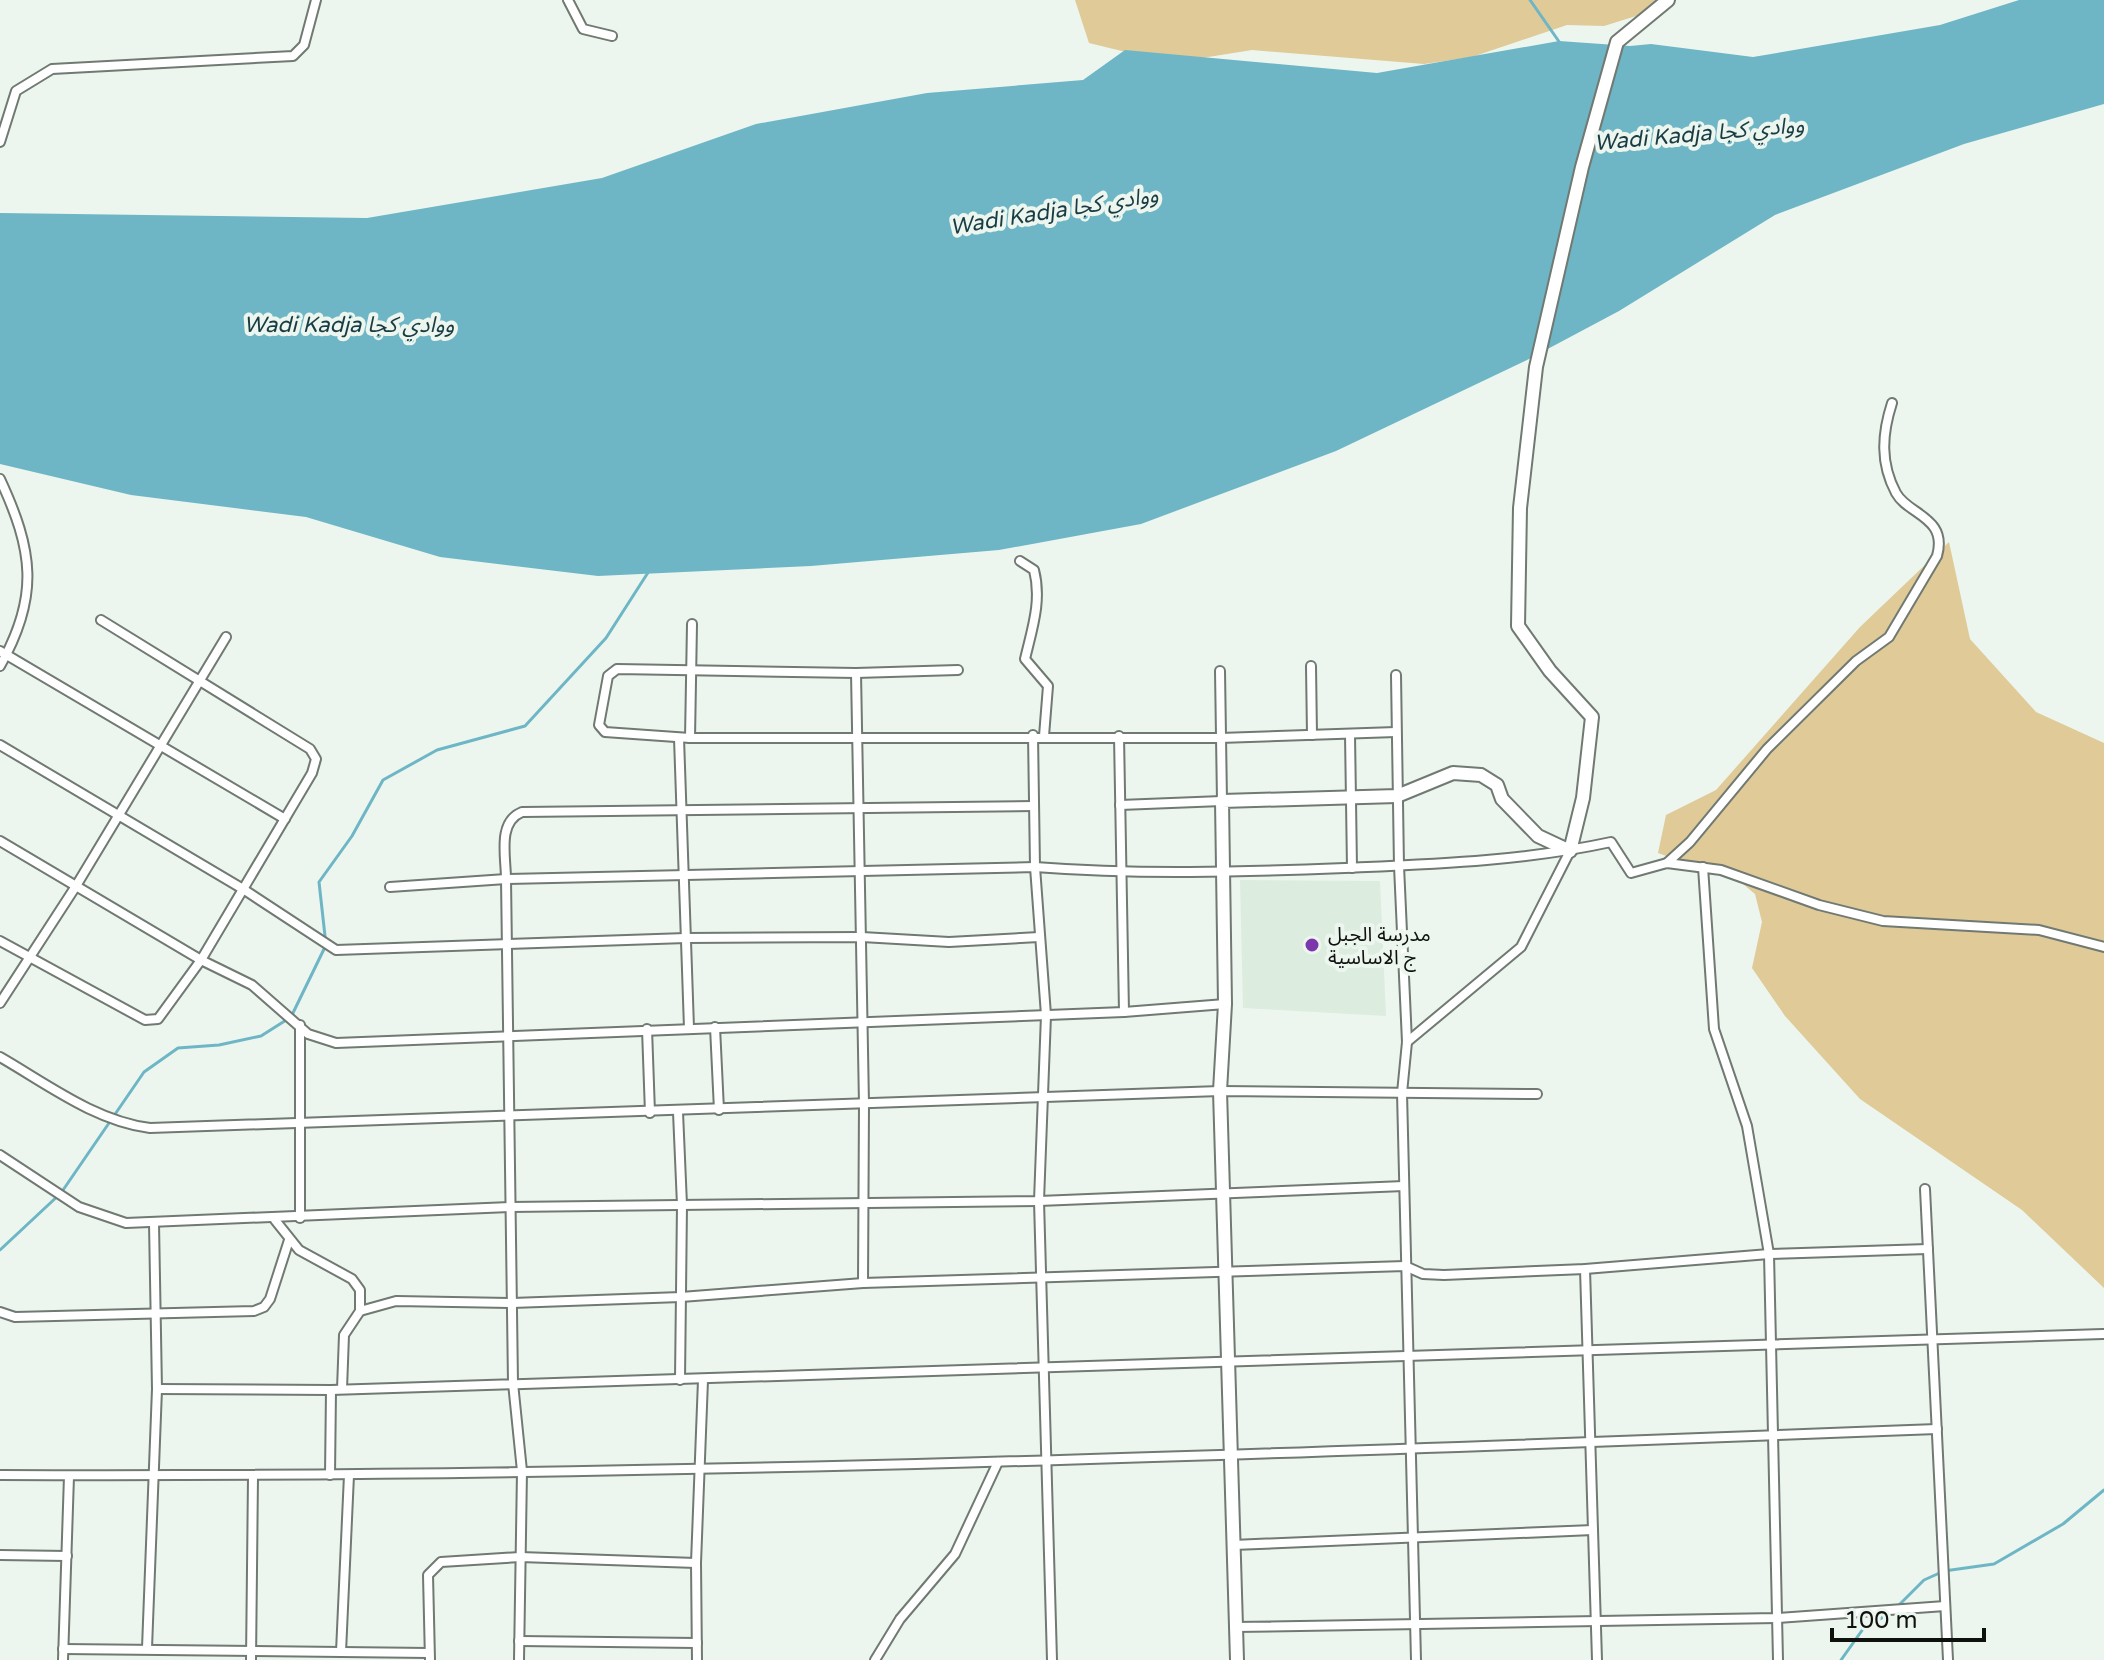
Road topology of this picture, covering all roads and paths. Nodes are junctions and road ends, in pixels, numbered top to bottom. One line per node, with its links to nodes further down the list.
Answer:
1 (316, 0): 5 (street)
2 (568, 0): 4 (street)
3 (1668, 0): 43 (main road)
4 (612, 36)
5 (0, 142)
6 (1892, 403): 44 (street)
7 (0, 479): 12 (street)
8 (1020, 561): 25 (street)
9 (101, 620): 20 (street)
10 (692, 624): 17 (street)
11 (226, 637): 20 (street)
12 (3, 653): 13 (street); 32 (street)
13 (0, 666)
14 (1311, 666): 24 (street)
15 (958, 670): 18 (street)
16 (1220, 671): 30 (street)
17 (690, 672): 18 (street); 28 (street); 29 (street)
18 (856, 673): 27 (street)
19 (1396, 675): 21 (street)
20 (198, 680): 32 (street); 41 (street)
21 (1396, 732): 22 (street); 33 (street)
22 (1350, 734): 24 (street); 34 (street)
23 (1033, 735): 25 (street); 27 (street); 38 (street)
24 (1312, 735): 30 (street)
25 (1044, 736): 26 (street)
26 (1119, 736): 30 (street); 36 (street)
27 (858, 737): 29 (street); 37 (street)
28 (679, 738): 29 (street); 39 (street)
29 (690, 738)
30 (1220, 738): 35 (street)
31 (0, 745): 40 (street)
32 (159, 745): 40 (street); 41 (street)
33 (1397, 796): 34 (main road); 43 (main road); 45 (street)
34 (1350, 797): 35 (main road); 48 (street)
35 (1222, 801): 36 (street); 49 (main road)
36 (1120, 805): 51 (street)
37 (860, 806): 38 (street); 39 (street); 50 (street)
38 (1034, 806): 46 (street)
39 (682, 809): 52 (street); 53 (street)
40 (117, 816): 54 (street); 56 (street)
41 (285, 819): 56 (street)
42 (0, 841): 54 (street)
43 (1570, 851): 44 (street); 45 (street); 75 (street)
44 (1667, 863): 47 (street)
45 (1399, 866): 48 (street); 75 (street)
46 (1035, 867): 50 (street); 51 (street); 58 (street)
47 (1703, 867): 62 (street); 100 (street)
48 (1352, 868): 49 (street)
49 (1224, 872): 51 (street); 66 (main road)
50 (861, 873): 52 (street); 57 (street)
51 (1120, 873): 67 (street)
52 (684, 875): 53 (street); 59 (street)
53 (506, 879): 55 (street); 61 (street)
54 (76, 886): 63 (street); 64 (street)
55 (390, 887)
56 (243, 889): 61 (street); 64 (street)
57 (862, 937): 58 (street); 59 (street); 69 (street)
58 (1039, 937): 68 (street)
59 (686, 938): 61 (street); 72 (street)
60 (0, 941): 63 (street)
61 (506, 947): 74 (street)
62 (2104, 947)
63 (29, 958): 64 (street); 65 (street)
64 (201, 960): 70 (street)
65 (0, 1003)
66 (1225, 1004): 67 (street); 77 (main road)
67 (1124, 1012): 68 (street)
68 (1046, 1015): 69 (street); 80 (street)
69 (861, 1022): 71 (street); 81 (street)
70 (300, 1025): 74 (street); 86 (street)
71 (715, 1027): 72 (street); 82 (street)
72 (689, 1028): 73 (street)
73 (647, 1029): 74 (street); 84 (street)
74 (507, 1034): 85 (street)
75 (1407, 1042): 78 (street)
76 (0, 1057): 86 (street)
77 (1220, 1091): 78 (street); 80 (street); 90 (main road)
78 (1402, 1093): 79 (street); 88 (street)
79 (1537, 1094)
80 (1044, 1096): 81 (street); 92 (street)
81 (864, 1104): 82 (street); 91 (street)
82 (719, 1110): 83 (street)
83 (678, 1112): 84 (street); 93 (street)
84 (650, 1113): 85 (street)
85 (509, 1117): 86 (street); 94 (street)
86 (298, 1123): 95 (street)
87 (0, 1155): 97 (street)
88 (1404, 1186): 90 (street); 101 (street)
89 (1925, 1189): 99 (street)
90 (1224, 1193): 92 (street); 103 (main road)
91 (865, 1201): 92 (street); 93 (street); 105 (street)
92 (1039, 1201): 104 (street)
93 (682, 1205): 94 (street); 106 (street)
94 (510, 1207): 95 (street); 107 (street)
95 (300, 1218): 96 (street)
96 (275, 1220): 97 (street); 98 (street)
97 (154, 1223): 110 (street)
98 (289, 1240): 108 (street); 110 (street)
99 (1928, 1249): 100 (street); 112 (street)
100 (1769, 1254): 102 (street); 113 (street)
101 (1405, 1266): 102 (street); 103 (street); 115 (street)
102 (1585, 1269): 114 (street)
103 (1226, 1270): 104 (street); 116 (main road)
104 (1041, 1277): 105 (street); 117 (street)
105 (863, 1283): 106 (street)
106 (681, 1297): 107 (street); 118 (street)
107 (512, 1303): 108 (street); 120 (street)
108 (360, 1311): 122 (street)
109 (0, 1312): 110 (street)
110 (155, 1312): 121 (street)
111 (2103, 1334): 112 (street)
112 (1932, 1339): 113 (street); 124 (street)
113 (1771, 1344): 114 (street); 125 (street)
114 (1587, 1350): 115 (street); 126 (street)
115 (1407, 1355): 116 (street); 127 (street)
116 (1228, 1364): 117 (street); 128 (main road)
117 (1041, 1370): 119 (street); 129 (street)
118 (680, 1380): 119 (street); 120 (street)
119 (703, 1380): 131 (street)
120 (513, 1383): 122 (street); 132 (street)
121 (157, 1389): 123 (street); 137 (street)
122 (342, 1389): 123 (street)
123 (331, 1390): 134 (street)
124 (1937, 1429): 125 (street); 146 (street)
125 (1773, 1435): 126 (street); 147 (street)
126 (1590, 1442): 127 (street); 139 (street)
127 (1412, 1449): 128 (street); 140 (street)
128 (1231, 1457): 129 (street); 141 (main road)
129 (1048, 1461): 130 (street); 162 (street)
130 (998, 1462): 131 (street); 161 (street)
131 (699, 1468): 132 (street); 145 (street)
132 (522, 1471): 135 (street); 144 (street)
133 (0, 1475): 136 (street)
134 (330, 1475): 135 (street); 138 (street)
135 (349, 1475): 155 (street)
136 (69, 1476): 137 (street); 143 (street)
137 (154, 1476): 138 (street); 153 (street)
138 (253, 1477): 156 (street)
139 (1593, 1530): 140 (street); 148 (street)
140 (1415, 1535): 141 (street); 149 (street)
141 (1233, 1545): 150 (main road)
142 (0, 1555): 143 (street)
143 (67, 1556): 154 (street)
144 (520, 1557): 145 (street); 151 (street); 157 (street)
145 (696, 1563): 152 (street)
146 (1945, 1606): 147 (street); 167 (street)
147 (1777, 1618): 148 (street); 166 (street)
148 (1597, 1621): 149 (street); 165 (street)
149 (1414, 1623): 150 (street); 164 (street)
150 (1235, 1627): 163 (main road)
151 (519, 1641): 152 (street); 159 (street)
152 (697, 1643): 160 (street)
153 (147, 1648): 154 (street); 156 (street)
154 (63, 1649): 158 (street)
155 (341, 1652): 156 (street); 157 (street)
156 (251, 1656)
157 (430, 1656)
158 (63, 1660)
159 (519, 1660)
160 (697, 1660)
161 (875, 1660)
162 (1052, 1660)
163 (1237, 1660)
164 (1416, 1660)
165 (1597, 1660)
166 (1778, 1660)
167 (1948, 1660)

